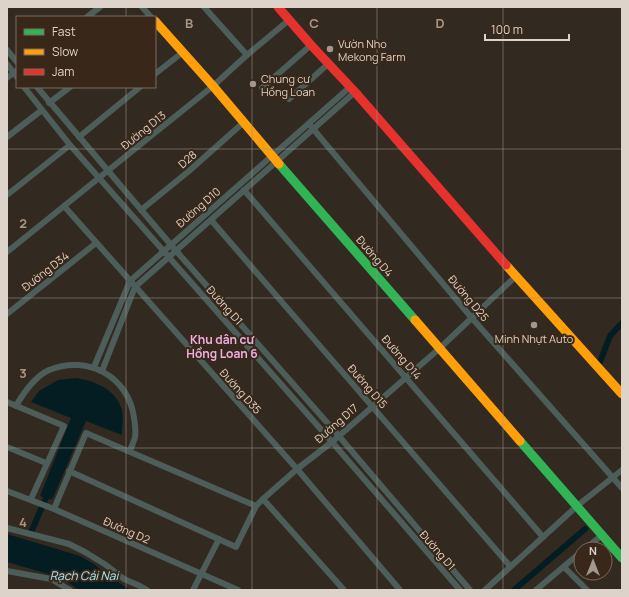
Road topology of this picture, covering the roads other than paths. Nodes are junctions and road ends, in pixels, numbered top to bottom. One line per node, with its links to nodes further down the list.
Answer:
1 (100, 7): 5 (street)
2 (142, 7): 6 (street)
3 (204, 7): 12 (street)
4 (278, 7): 7 (street)
5 (88, 16)
6 (150, 16)
7 (290, 20): 9 (street); 12 (street, Đường D13)
8 (156, 22): 11 (street, Đường D4)
9 (311, 45): 15 (street); 24 (street)
10 (7, 50): 13 (street)
11 (183, 52): 17 (street); 19 (street, Đường D4)
12 (247, 55): 19 (street, Đường D13)
13 (16, 61)
14 (7, 64): 16 (street)
15 (328, 64): 25 (street); 26 (street)
16 (16, 73): 18 (street)
17 (156, 73)
18 (7, 78)
19 (213, 86): 29 (street, Đường D4); 35 (street, Đường D13)
20 (25, 88): 28 (street, Đường D1)
21 (38, 88): 27 (street, Đường D1)
22 (69, 88): 27 (street)
23 (139, 88): 32 (street)
24 (262, 88)
25 (353, 90): 30 (street, Đường D10); 48 (street)
26 (289, 100)
27 (49, 103): 32 (street, Đường D1)
28 (42, 110): 31 (street); 33 (street, Đường D1)
29 (244, 122): 34 (street, Đường D4); 40 (street, D28)
30 (311, 126): 34 (street, Đường D10); 52 (street, Đường D25)
31 (7, 137)
32 (79, 137): 35 (street, Đường D1)
33 (70, 145): 36 (street, Đường D1); 38 (street)
34 (274, 159): 37 (street, Đường D10); 43 (street, Đường D10); 53 (street, Đường D4)
35 (108, 171): 36 (street, Đường D13); 40 (street, Đường D1)
36 (99, 178): 39 (street, Đường D13); 45 (street, Đường D1)
37 (244, 190): 41 (street, Đường D10); 56 (street, Đường D14)
38 (7, 195)
39 (64, 206): 42 (street, Đường D35); 46 (street, Đường D13)
40 (141, 210): 43 (street, Đường D1)
41 (211, 220): 44 (street, Đường D10); 60 (street, Đường D15)
42 (96, 243): 49 (street, Đường D35); 51 (street, Đường D34)
43 (171, 245): 44 (street, Đường D1); 45 (street, Đường D10)
44 (176, 250): 47 (street, Đường D10); 61 (street, Đường D1)
45 (164, 251): 47 (street, Đường D1); 49 (street, Đường D10)
46 (7, 252)
47 (168, 256): 50 (street, Đường D10); 62 (street, Đường D1)
48 (516, 276): 52 (street, Đường D17); 57 (street)
49 (130, 281): 50 (street, Đường D35); 54 (street, Đường D10)
50 (135, 287): 55 (street, Đường D10); 66 (street, Đường D35)
51 (7, 314)
52 (471, 317): 53 (street, Đường D17); 69 (street, Đường D25)
53 (440, 348): 56 (street, Đường D17); 75 (street, Đường D4)
54 (94, 368): 55 (street); 59 (street)
55 (102, 371): 64 (street)
56 (406, 377): 60 (street, Đường D17); 79 (street, Đường D14)
57 (622, 394)
58 (7, 402): 59 (street)
59 (16, 406): 65 (street)
60 (372, 406): 61 (street, Đường D17); 84 (street, Đường D15)
61 (338, 435): 62 (street, Đường D17); 95 (street, Đường D1)
62 (332, 442): 66 (street, Đường D17); 94 (street, Đường D1)
63 (7, 447): 65 (street)
64 (130, 452): 68 (street); 74 (street)
65 (46, 463): 73 (street)
66 (297, 469): 72 (street, Đường D17); 93 (street, Đường D35)
67 (622, 470): 69 (street)
68 (70, 471): 76 (street); 80 (street)
69 (613, 477): 70 (street, Đường D25); 75 (street)
70 (622, 488)
71 (7, 490): 73 (street, Đường D2)
72 (263, 499): 74 (street, Đường D17); 92 (street)
73 (31, 500): 76 (street, Đường D2)
74 (256, 506): 80 (street, Đường D17)
75 (577, 506): 78 (street, Đường D4); 79 (street)
76 (54, 509): 87 (street, Đường D2)
77 (7, 528): 89 (street)
78 (602, 535): 81 (street); 82 (street, Đường D4)
79 (543, 537): 84 (street)
80 (219, 539): 87 (street)
81 (595, 541)
82 (622, 558)
83 (573, 559): 85 (street)
84 (510, 566): 96 (street)
85 (564, 566): 97 (street); 98 (street)
86 (7, 570): 88 (street)
87 (201, 574): 90 (street); 91 (street, Đường D2)
88 (70, 590)
89 (147, 590)
90 (193, 590)
91 (238, 590)
92 (344, 590)
93 (400, 590)
94 (460, 590)
95 (470, 590)
96 (485, 590)
97 (536, 590)
98 (587, 590)

